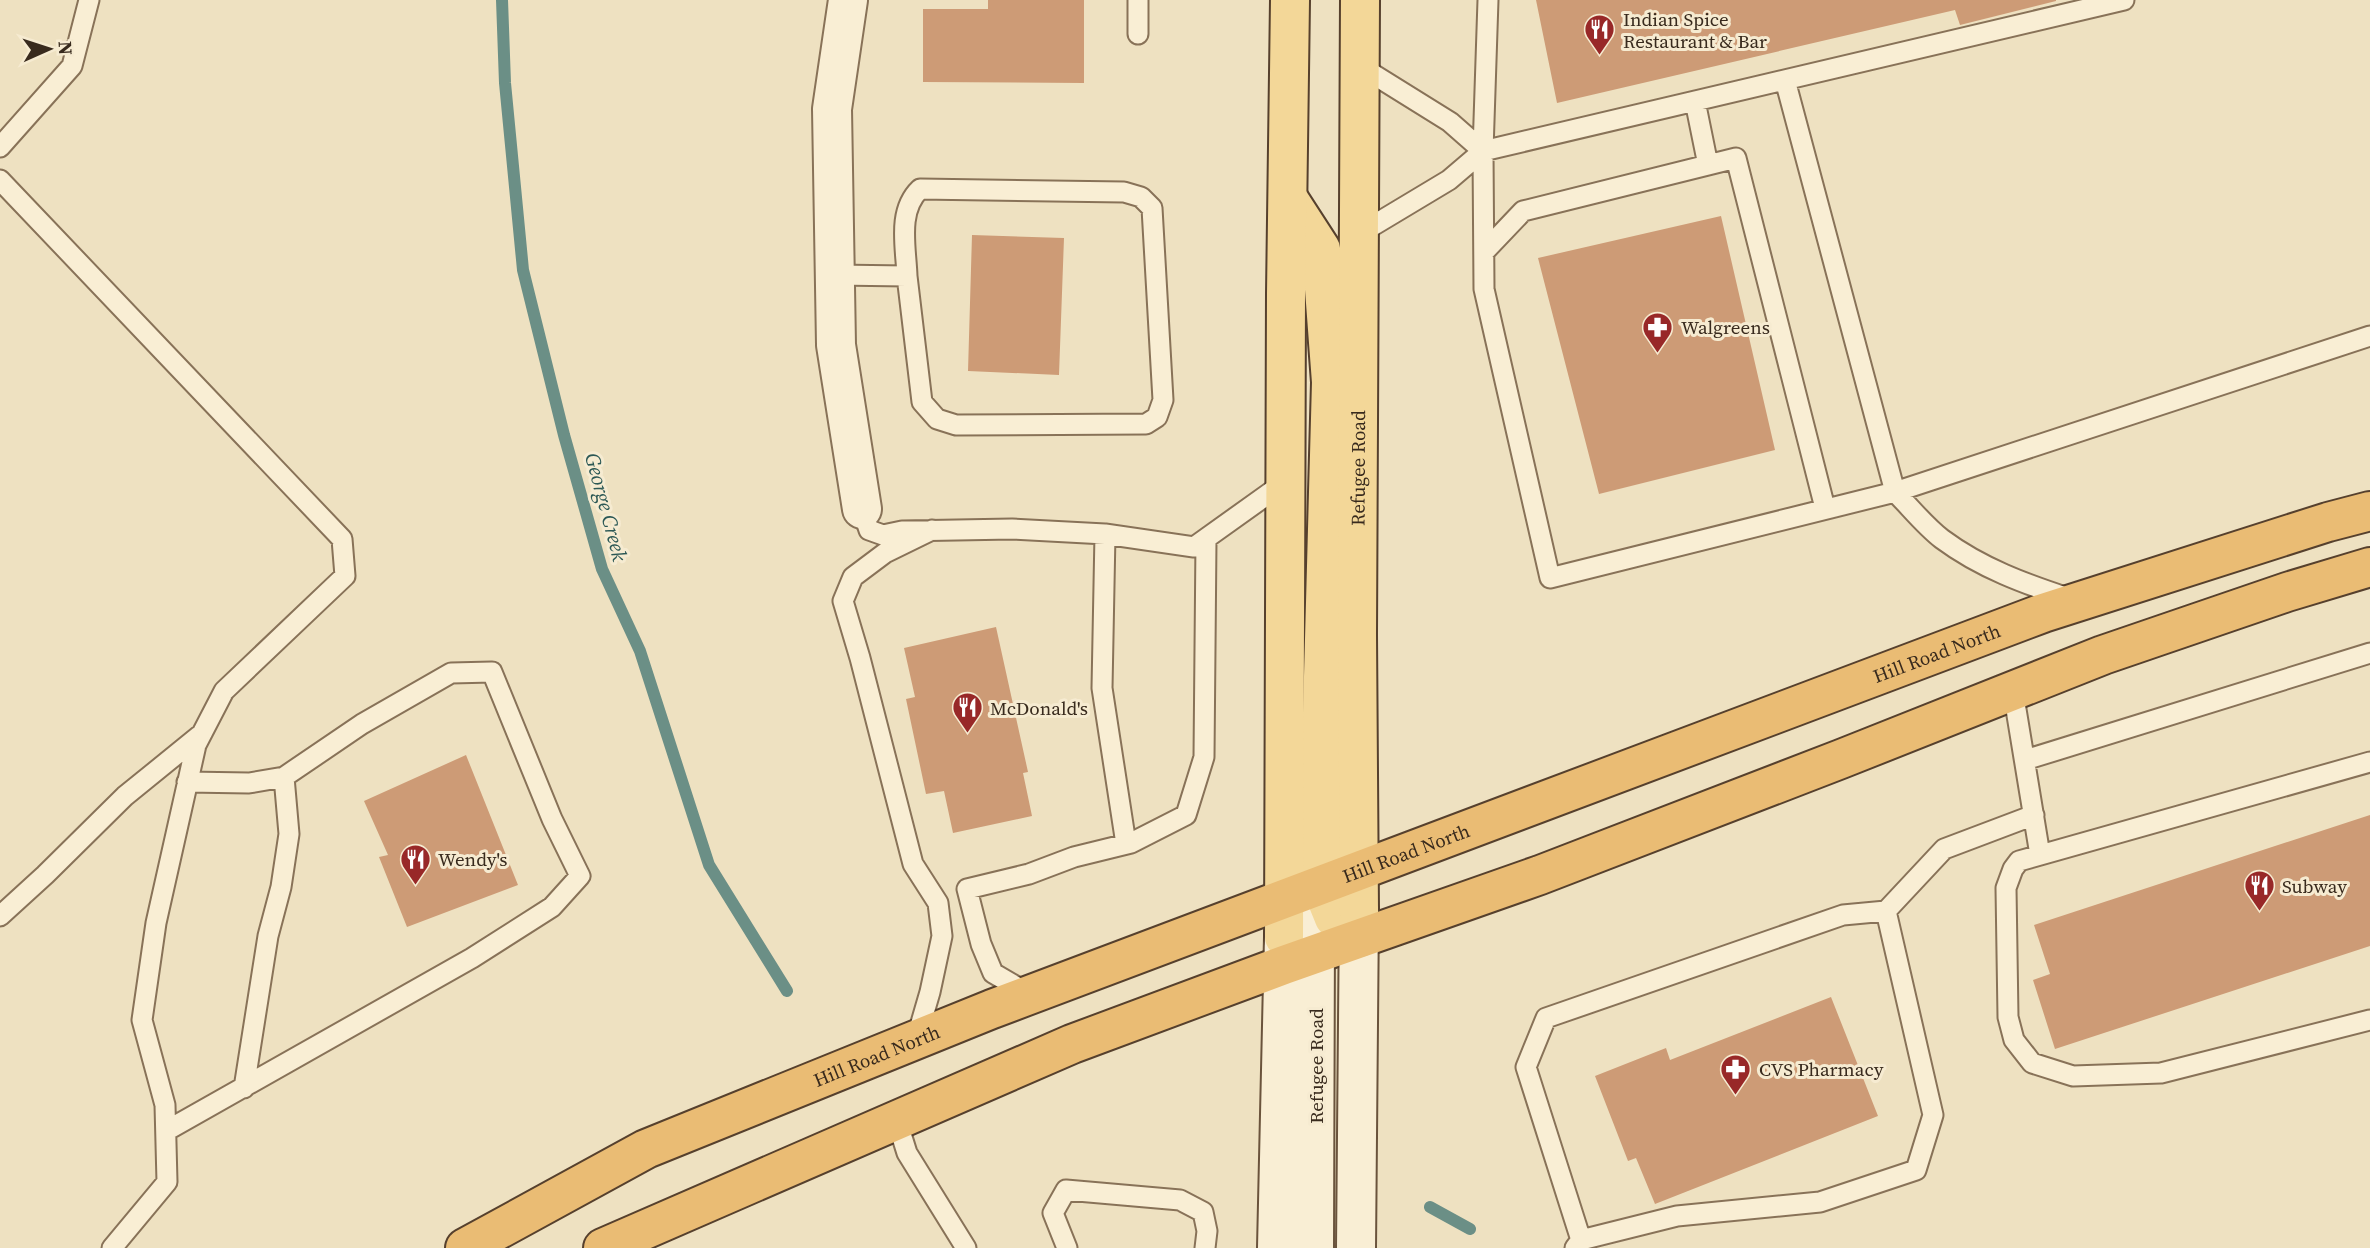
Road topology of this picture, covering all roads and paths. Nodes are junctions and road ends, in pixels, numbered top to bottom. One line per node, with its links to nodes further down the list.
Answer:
1 (89, 0): 12 (lane)
2 (848, 0): 19 (main road)
3 (1138, 0): 8 (lane)
4 (1290, 0): 16 (main road)
5 (1360, 0): 9 (main road, Refugee Road)
6 (1488, 0): 13 (lane)
7 (2124, 0): 10 (lane)
8 (1138, 34)
9 (1360, 66): 13 (lane); 17 (main road, Refugee Road)
10 (1786, 80): 11 (lane); 23 (lane)
11 (1695, 101): 13 (lane); 14 (lane)
12 (0, 146)
13 (1483, 151): 17 (lane); 18 (lane)
14 (1708, 165): 18 (lane); 24 (lane)
15 (0, 180): 34 (lane)
16 (1288, 198): 22 (main road); 43 (main road, Refugee Road)
17 (1359, 234): 42 (main road, Refugee Road)
18 (1484, 252): 24 (lane)
19 (835, 275): 20 (lane); 25 (main road)
20 (907, 276): 20 (lane)
21 (2370, 336): 23 (lane)
22 (1285, 482): 29 (lane); 44 (main road)
23 (1895, 492): 24 (lane); 31 (lane)
24 (1825, 508)
25 (862, 509): 27 (lane)
26 (2370, 511): 31 (highway, Hill Road North)
27 (932, 530): 28 (lane); 51 (lane)
28 (1105, 534): 29 (lane); 40 (lane)
29 (1206, 540): 40 (lane)
30 (2370, 567): 33 (highway)
31 (2078, 601): 42 (highway, Hill Road North)
32 (2370, 653): 35 (lane)
33 (2013, 691): 35 (lane); 47 (highway)
34 (201, 735): 38 (lane); 46 (lane)
35 (2025, 760): 39 (lane)
36 (2370, 762): 41 (lane)
37 (284, 778): 38 (lane); 52 (lane); 52 (lane)
38 (187, 782): 54 (lane)
39 (2034, 815): 41 (lane); 45 (lane)
40 (1126, 844): 49 (lane)
41 (2040, 855): 50 (lane)
42 (1359, 871): 43 (highway, Hill Road North); 47 (main road, Refugee Road)
43 (1321, 886): 44 (highway, Hill Road North); 47 (main road, Refugee Road)
44 (1285, 900): 48 (main road, Refugee Road); 49 (highway, Hill Road North)
45 (1886, 911): 55 (lane); 55 (lane)
46 (0, 916)
47 (1359, 924): 48 (highway); 64 (main road, Refugee Road)
48 (1295, 952): 53 (highway); 62 (main road, Refugee Road); 63 (main road, Refugee Road)
49 (1030, 995): 51 (highway, Hill Road North)
50 (2370, 1020)
51 (916, 1040): 57 (highway, Hill Road North)
52 (244, 1088): 54 (lane)
53 (897, 1121): 58 (highway); 59 (lane)
54 (166, 1131): 56 (lane)
55 (1578, 1244)
56 (112, 1248)
57 (465, 1248)
58 (603, 1248)
59 (966, 1248)
60 (1067, 1248): 61 (lane)
61 (1205, 1248)
62 (1277, 1248)
63 (1314, 1248)
64 (1356, 1248)

